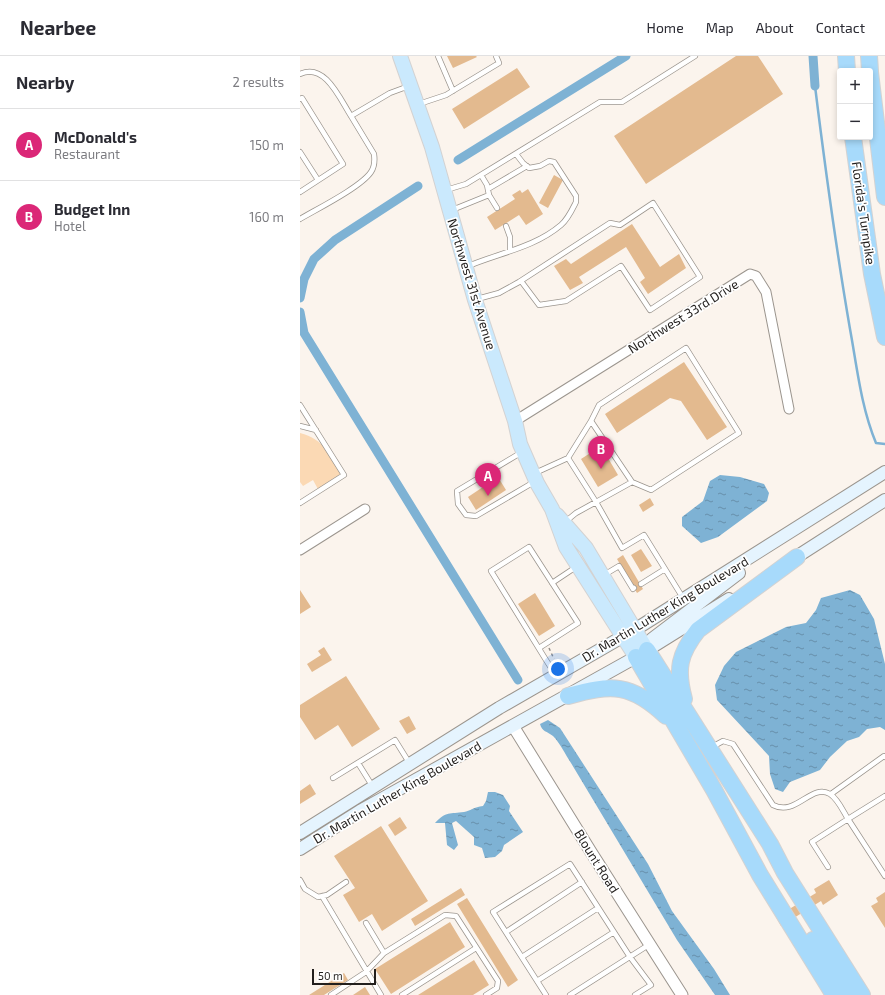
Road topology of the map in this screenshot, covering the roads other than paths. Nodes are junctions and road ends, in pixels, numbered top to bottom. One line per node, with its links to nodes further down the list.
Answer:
1 (400, 56): 10 (main road, Northwest 31st Avenue)
2 (438, 56): 11 (lane)
3 (496, 56): 11 (lane)
4 (695, 56): 18 (lane)
5 (846, 56): 7 (highway)
6 (869, 56): 8 (highway, Florida's Turnpike)
7 (847, 68)
8 (870, 68)
9 (300, 74): 15 (lane)
10 (410, 86): 14 (main road, Northwest 31st Avenue); 15 (lane)
11 (453, 91): 14 (lane)
12 (873, 96): 26 (highway, Florida's Turnpike)
13 (301, 97): 21 (lane)
14 (417, 105): 22 (main road, Northwest 31st Avenue)
15 (351, 116): 29 (lane)
16 (854, 140): 35 (highway, Florida's Turnpike)
17 (300, 152): 21 (lane)
18 (516, 154): 19 (lane); 20 (lane)
19 (527, 166): 23 (lane); 31 (lane)
20 (481, 175): 22 (lane); 23 (lane)
21 (318, 180): 24 (lane)
22 (444, 190): 28 (main road, Northwest 31st Avenue)
23 (488, 190): 25 (lane)
24 (300, 192)
25 (490, 195): 27 (lane); 28 (lane)
26 (885, 197)
27 (497, 208)
28 (450, 210): 32 (main road, Northwest 31st Avenue)
29 (300, 219)
30 (506, 226): 31 (lane)
31 (510, 251): 32 (lane)
32 (466, 267): 34 (main road, Northwest 31st Avenue)
33 (521, 281): 33 (lane); 34 (lane)
34 (475, 300): 38 (main road, Northwest 31st Avenue)
35 (885, 337)
36 (300, 405): 41 (lane)
37 (789, 409): 38 (street, Northwest 33rd Drive)
38 (515, 421): 42 (main road, Northwest 31st Avenue)
39 (591, 421): 43 (lane); 46 (lane); 46 (lane)
40 (300, 426): 41 (lane)
41 (316, 430): 49 (lane)
42 (523, 452): 45 (main road, Northwest 31st Avenue); 45 (lane)
43 (568, 458): 45 (lane); 48 (lane)
44 (885, 472): 54 (main road, Dr. Martin Luther King Boulevard)
45 (535, 477): 51 (main road, Northwest 31st Avenue)
46 (632, 482): 48 (lane)
47 (885, 500): 55 (main road, Dr. Martin Luther King Boulevard)
48 (596, 502): 52 (lane); 57 (lane)
49 (300, 503)
50 (365, 509): 53 (street)
51 (552, 509): 52 (main road, Northwest 31st Avenue); 56 (main road, Northwest 31st Avenue)
52 (564, 523): 58 (main road, Northwest 31st Avenue)
53 (300, 550)
54 (762, 550): 62 (main road, Dr. Martin Luther King Boulevard); 66 (main road)
55 (797, 557): 66 (main road, Dr. Martin Luther King Boulevard); 69 (highway)
56 (578, 566): 59 (lane); 64 (main road, Northwest 31st Avenue)
57 (665, 569): 60 (lane); 62 (lane)
58 (603, 576): 61 (lane); 63 (main road, Northwest 31st Avenue)
59 (552, 583): 65 (lane); 65 (lane)
60 (640, 584)
61 (634, 588)
62 (684, 599): 63 (main road, Dr. Martin Luther King Boulevard)
63 (636, 629): 64 (main road, Dr. Martin Luther King Boulevard); 66 (main road, Northwest 31st Avenue)
64 (622, 637): 66 (main road, Northwest 31st Avenue); 67 (main road, Dr. Martin Luther King Boulevard)
65 (539, 648): 67 (lane)
66 (642, 653): 68 (main road, Dr. Martin Luther King Boulevard); 69 (highway); 71 (highway)
67 (556, 675): 75 (main road, Dr. Martin Luther King Boulevard)
68 (568, 696): 70 (main road, Dr. Martin Luther King Boulevard); 71 (highway)
69 (688, 712): 72 (highway)
70 (513, 726): 86 (main road, Dr. Martin Luther King Boulevard); 97 (street, Blount Road)
71 (678, 728): 84 (highway)
72 (710, 748): 78 (lane); 85 (highway)
73 (885, 757): 78 (lane)
74 (358, 763): 75 (lane); 76 (lane); 77 (lane)
75 (410, 764): 77 (main road, Dr. Martin Luther King Boulevard)
76 (333, 778)
77 (373, 787): 80 (main road, Dr. Martin Luther King Boulevard)
78 (831, 794): 81 (lane)
79 (885, 796): 81 (lane)
80 (330, 814): 82 (main road, Dr. Martin Luther King Boulevard); 83 (main road)
81 (848, 819): 87 (lane); 88 (lane)
82 (300, 833)
83 (300, 840)
84 (743, 841): 112 (highway); 113 (highway)
85 (770, 844): 114 (highway); 115 (highway)
86 (300, 850)
87 (828, 867)
88 (885, 876)
89 (300, 880): 92 (lane)
90 (346, 882): 92 (lane)
91 (582, 882): 93 (lane); 95 (lane); 95 (lane)
92 (322, 896): 102 (lane)
93 (598, 908): 96 (lane); 100 (lane)
94 (366, 923): 99 (lane)
95 (506, 932): 100 (lane)
96 (614, 932): 101 (lane); 103 (lane)
97 (650, 944): 101 (lane); 111 (street, Blount Road)
98 (476, 948): 99 (lane); 106 (lane); 107 (lane)
99 (384, 953): 102 (lane)
100 (522, 957): 103 (lane)
101 (630, 957): 109 (lane); 110 (lane)
102 (366, 972): 104 (lane); 105 (lane)
103 (537, 981): 108 (lane)
104 (331, 995)
105 (381, 995)
106 (402, 995)
107 (486, 995)
108 (546, 995)
109 (570, 995)
110 (635, 995)
111 (682, 995)
112 (834, 995)
113 (847, 995)
114 (862, 995)
115 (876, 995)

